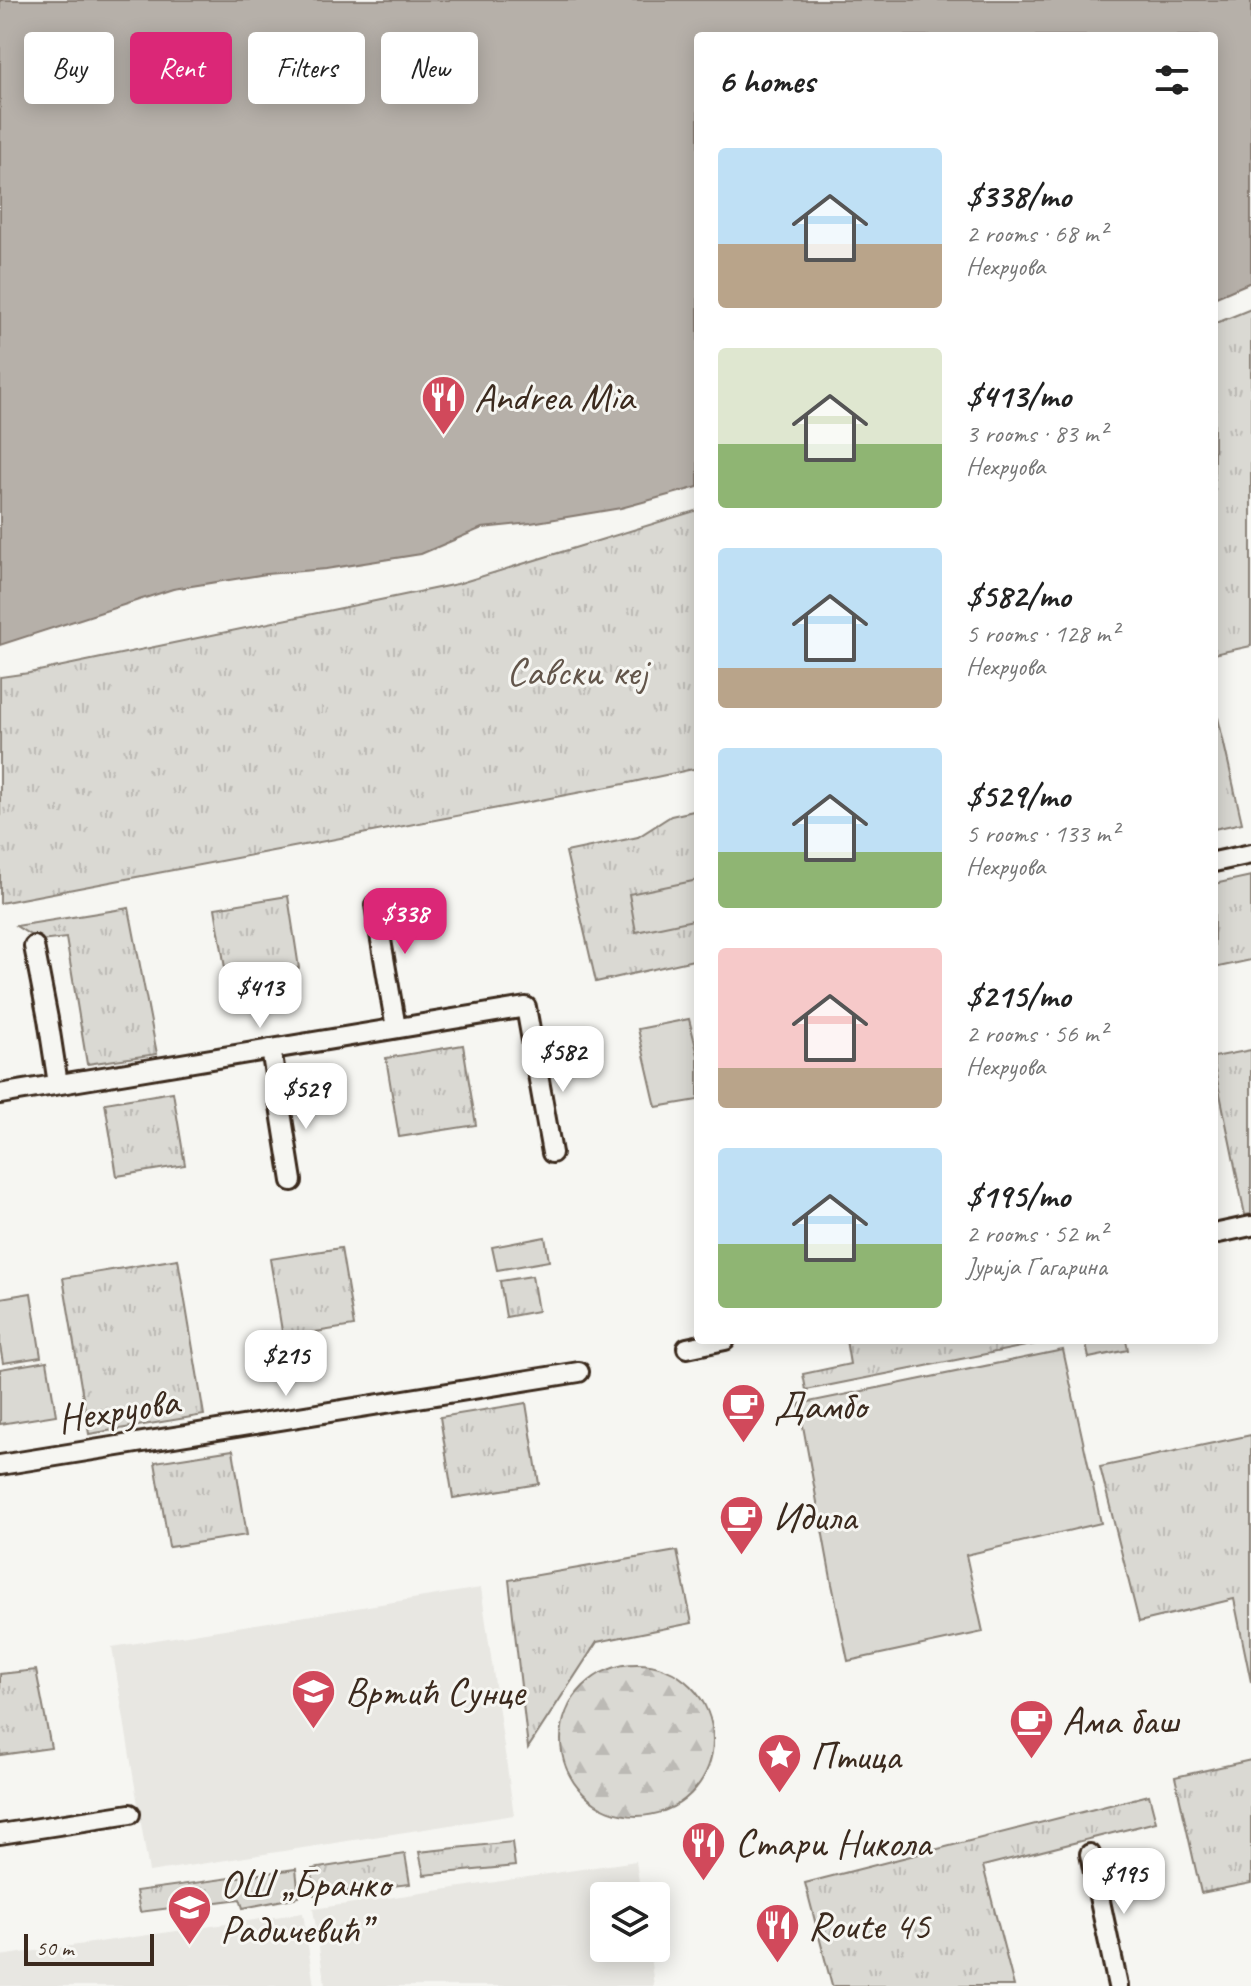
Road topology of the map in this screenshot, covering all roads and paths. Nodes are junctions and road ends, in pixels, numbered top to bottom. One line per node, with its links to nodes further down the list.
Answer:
1 (1251, 854): 2 (street)
2 (1218, 861)
3 (375, 905): 5 (street)
4 (34, 946): 7 (street)
5 (396, 1028): 6 (street); 9 (street)
6 (271, 1049): 7 (street); 10 (street)
7 (58, 1084): 8 (street)
8 (0, 1094)
9 (552, 1153)
10 (292, 1181)
11 (1251, 1226): 12 (street)
12 (1218, 1233)
13 (706, 1344): 14 (street)
14 (687, 1348)
15 (579, 1372): 16 (street, Нехруова)
16 (0, 1465)
17 (130, 1814): 18 (street)
18 (0, 1834)
19 (1090, 1854): 20 (street)
20 (1118, 1986)

